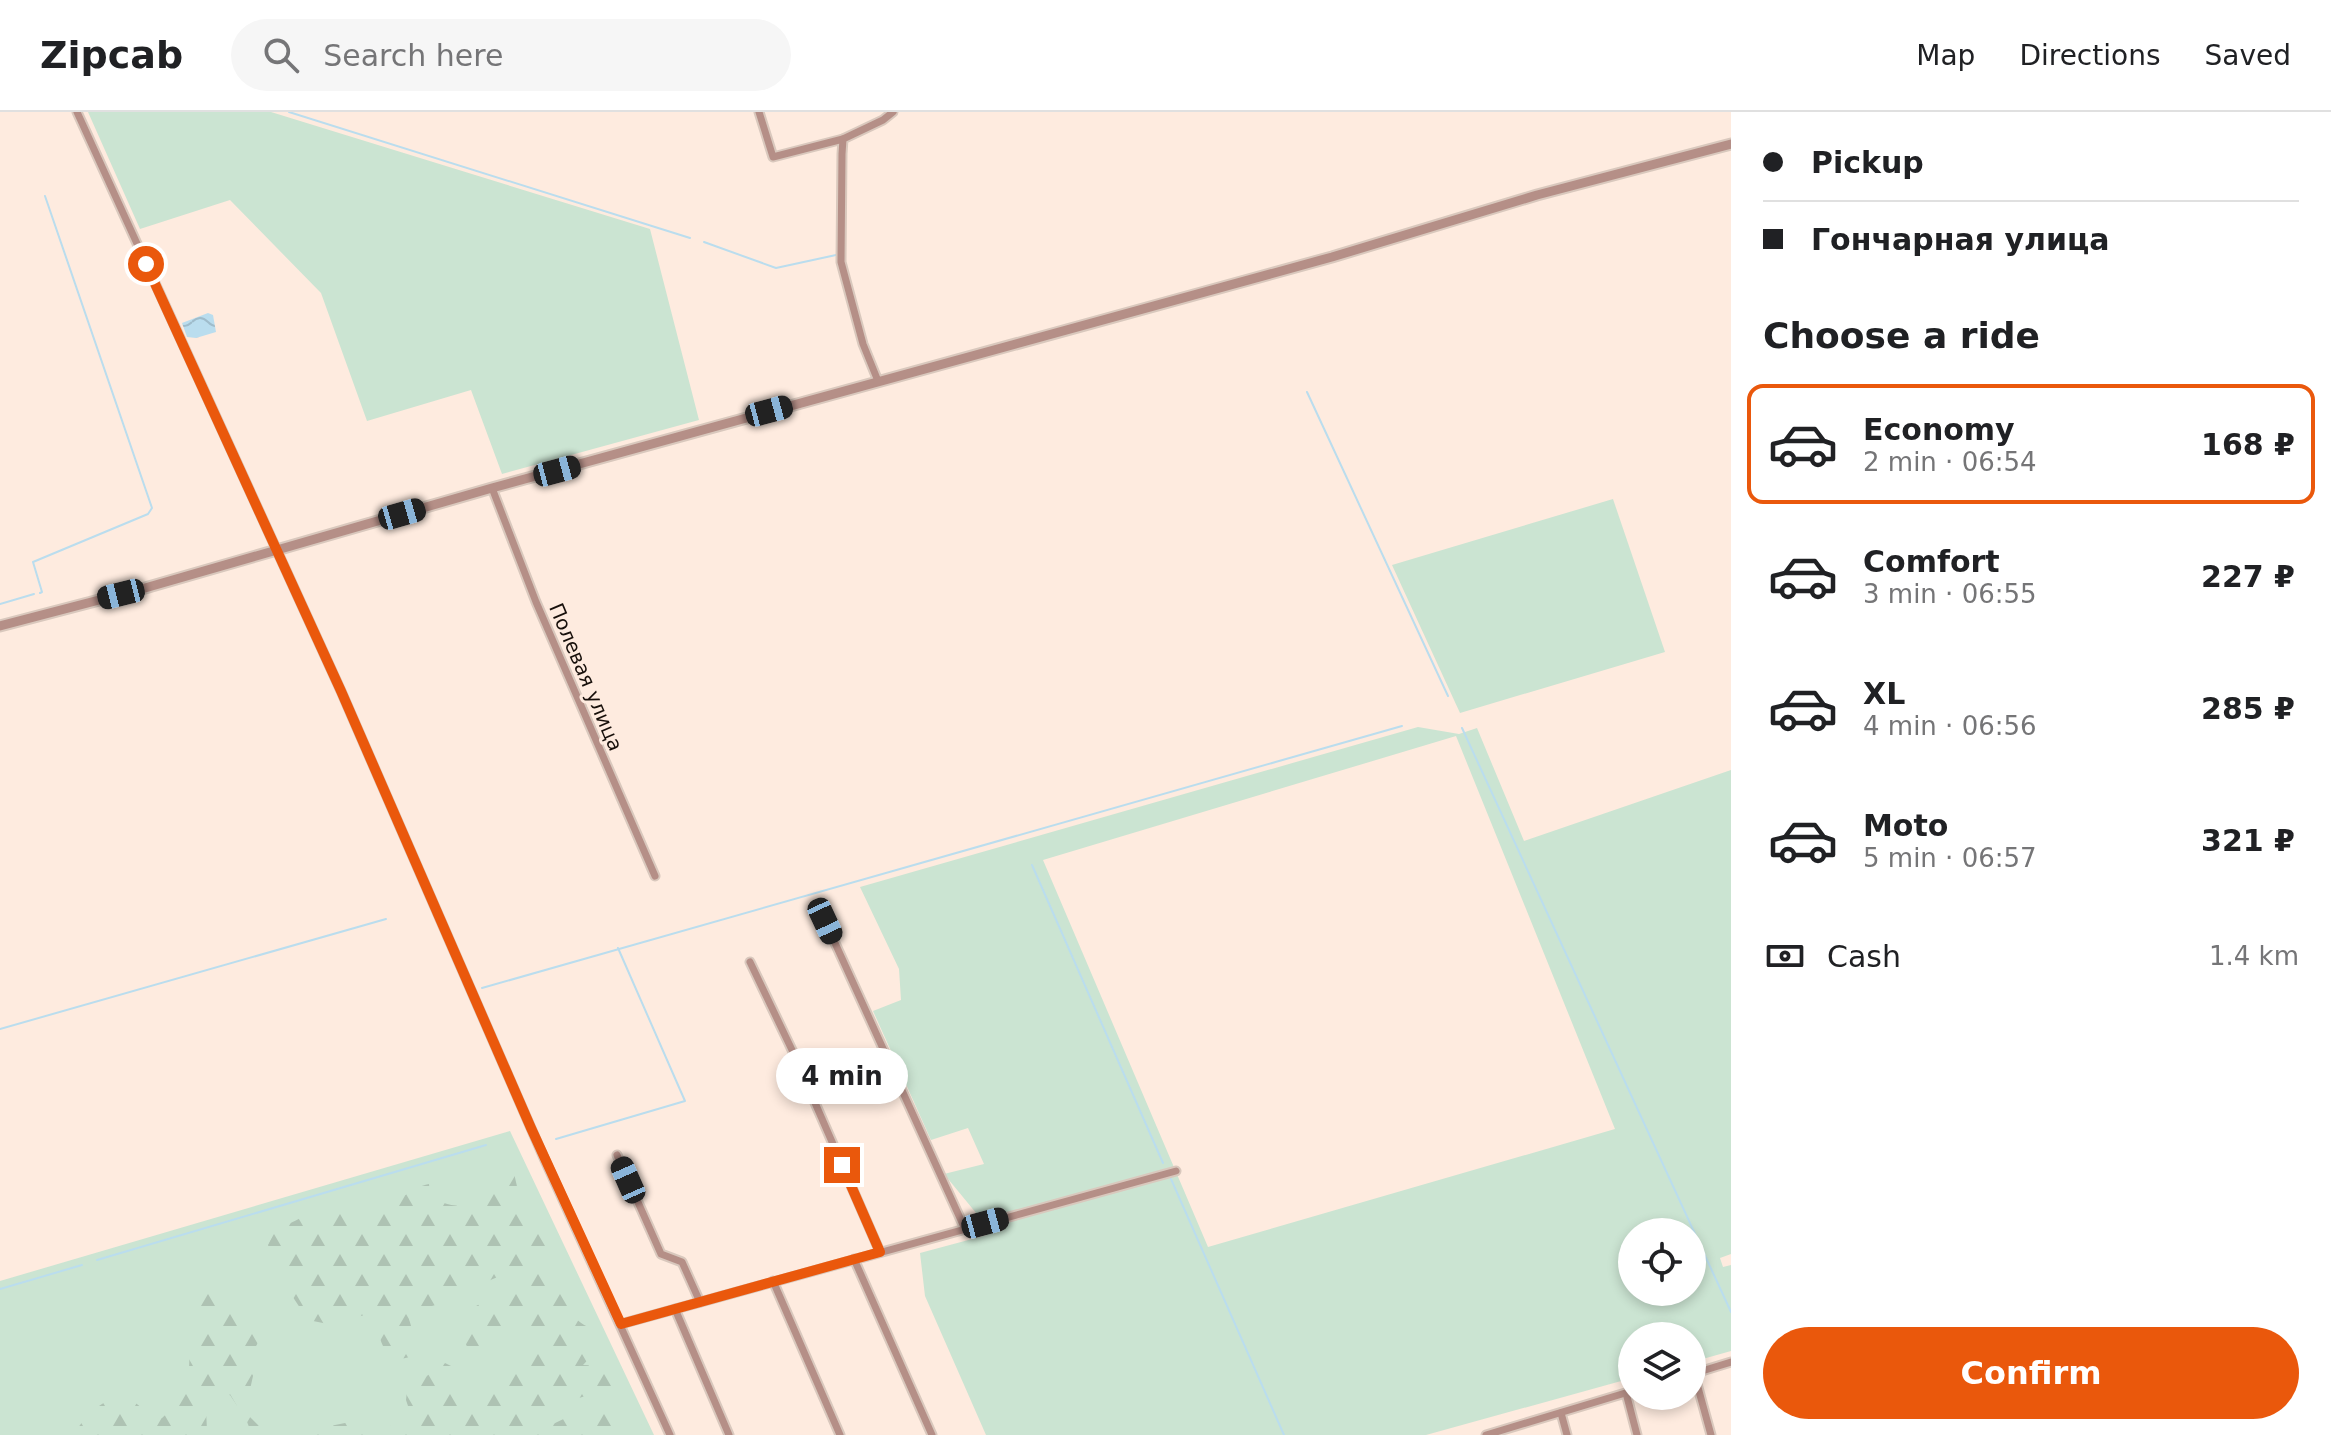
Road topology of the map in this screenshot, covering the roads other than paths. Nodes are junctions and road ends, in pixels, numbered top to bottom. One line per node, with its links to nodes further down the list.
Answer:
1 (77, 112): 8 (street)
2 (759, 112): 4 (street)
3 (893, 112): 4 (street)
4 (843, 139): 6 (street)
5 (1731, 144): 6 (street)
6 (878, 381): 7 (street)
7 (492, 488): 8 (street); 10 (street, Полевая улица)
8 (276, 550): 9 (street); 21 (street)
9 (0, 626)
10 (655, 876)
11 (825, 921): 15 (street)
12 (750, 962): 16 (street)
13 (617, 1155): 19 (street)
14 (1176, 1171): 15 (street)
15 (965, 1229): 16 (street)
16 (880, 1252): 17 (street)
17 (854, 1259): 18 (street); 32 (street)
18 (773, 1281): 19 (street); 31 (street)
19 (700, 1302): 20 (street)
20 (675, 1309): 21 (street); 30 (street)
21 (621, 1324): 29 (street)
22 (1731, 1362): 23 (street)
23 (1706, 1369)
24 (1618, 1395): 27 (street)
25 (1632, 1410): 35 (street)
26 (1704, 1410): 36 (street)
27 (1561, 1413): 28 (street); 34 (street)
28 (1499, 1433): 33 (street)
29 (670, 1435)
30 (729, 1435)
31 (840, 1435)
32 (932, 1435)
33 (1486, 1435)
34 (1567, 1435)
35 (1637, 1435)
36 (1711, 1435)

